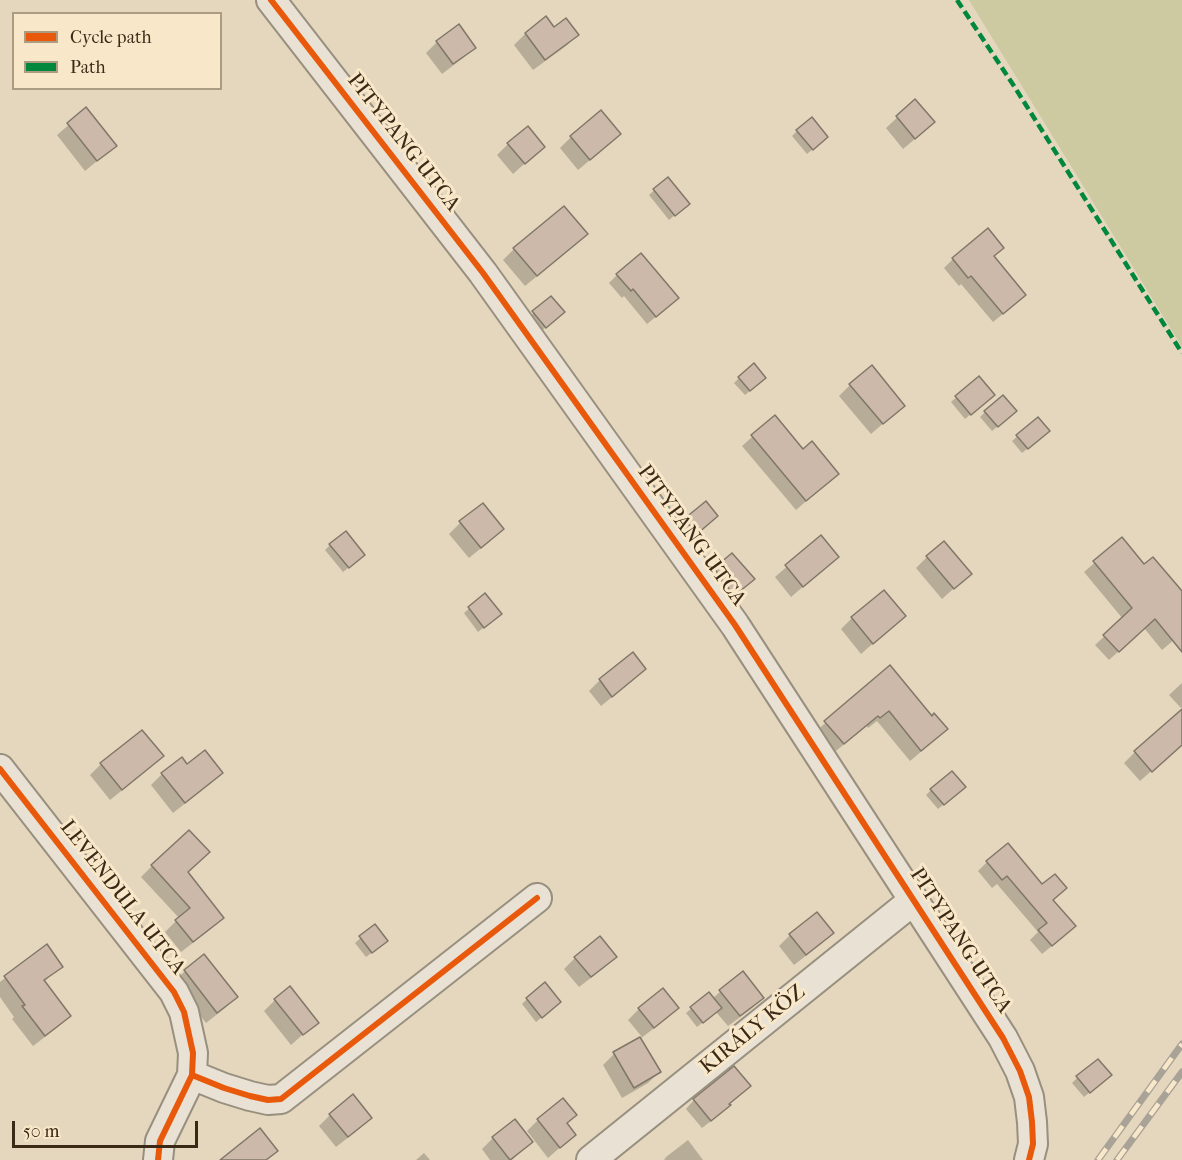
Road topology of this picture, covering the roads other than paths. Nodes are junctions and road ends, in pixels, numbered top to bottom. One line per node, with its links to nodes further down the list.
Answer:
1 (271, 0): 4 (street, PITYPANG UTCA)
2 (0, 769): 5 (street, LEVENDULA UTCA)
3 (537, 898): 5 (street)
4 (914, 900): 7 (street, KIRÁLY KÖZ); 8 (street, PITYPANG UTCA)
5 (192, 1075): 6 (street, LEVENDULA UTCA)
6 (158, 1160)
7 (591, 1160)
8 (1029, 1160)

